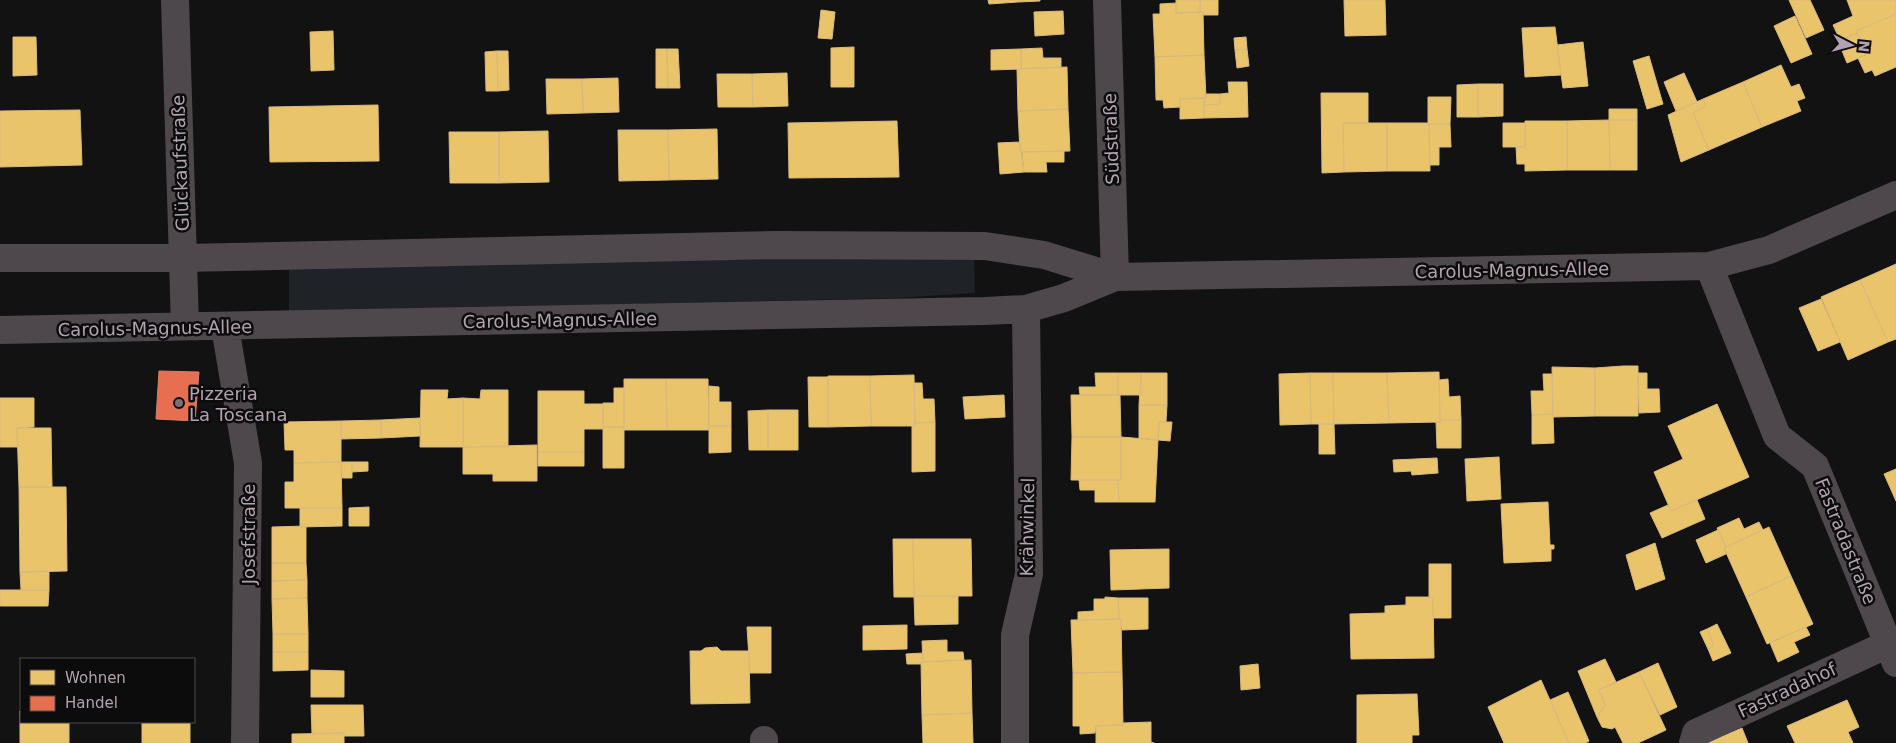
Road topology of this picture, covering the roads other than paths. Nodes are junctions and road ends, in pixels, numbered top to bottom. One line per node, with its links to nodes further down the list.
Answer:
1 (175, 0): 5 (street, Glückaufstraße)
2 (1107, 0): 7 (street, Südstraße)
3 (1896, 195): 6 (street, Carolus-Magnus-Allee)
4 (0, 258): 5 (street, Carolus-Magnus-Allee)
5 (183, 258): 7 (street, Carolus-Magnus-Allee); 9 (street, Glückaufstraße)
6 (1709, 266): 7 (street, Carolus-Magnus-Allee); 12 (street, Fastradastraße)
7 (1115, 277): 8 (street, Carolus-Magnus-Allee)
8 (1026, 309): 10 (street, Carolus-Magnus-Allee); 14 (street, Krähwinkel)
9 (184, 326): 10 (street, Carolus-Magnus-Allee); 11 (street, Carolus-Magnus-Allee)
10 (225, 327): 13 (street, Josefstraße)
11 (0, 330)
12 (1892, 653): 15 (street, Fastradahof)
13 (245, 743)
14 (1015, 743)
15 (1693, 743)

